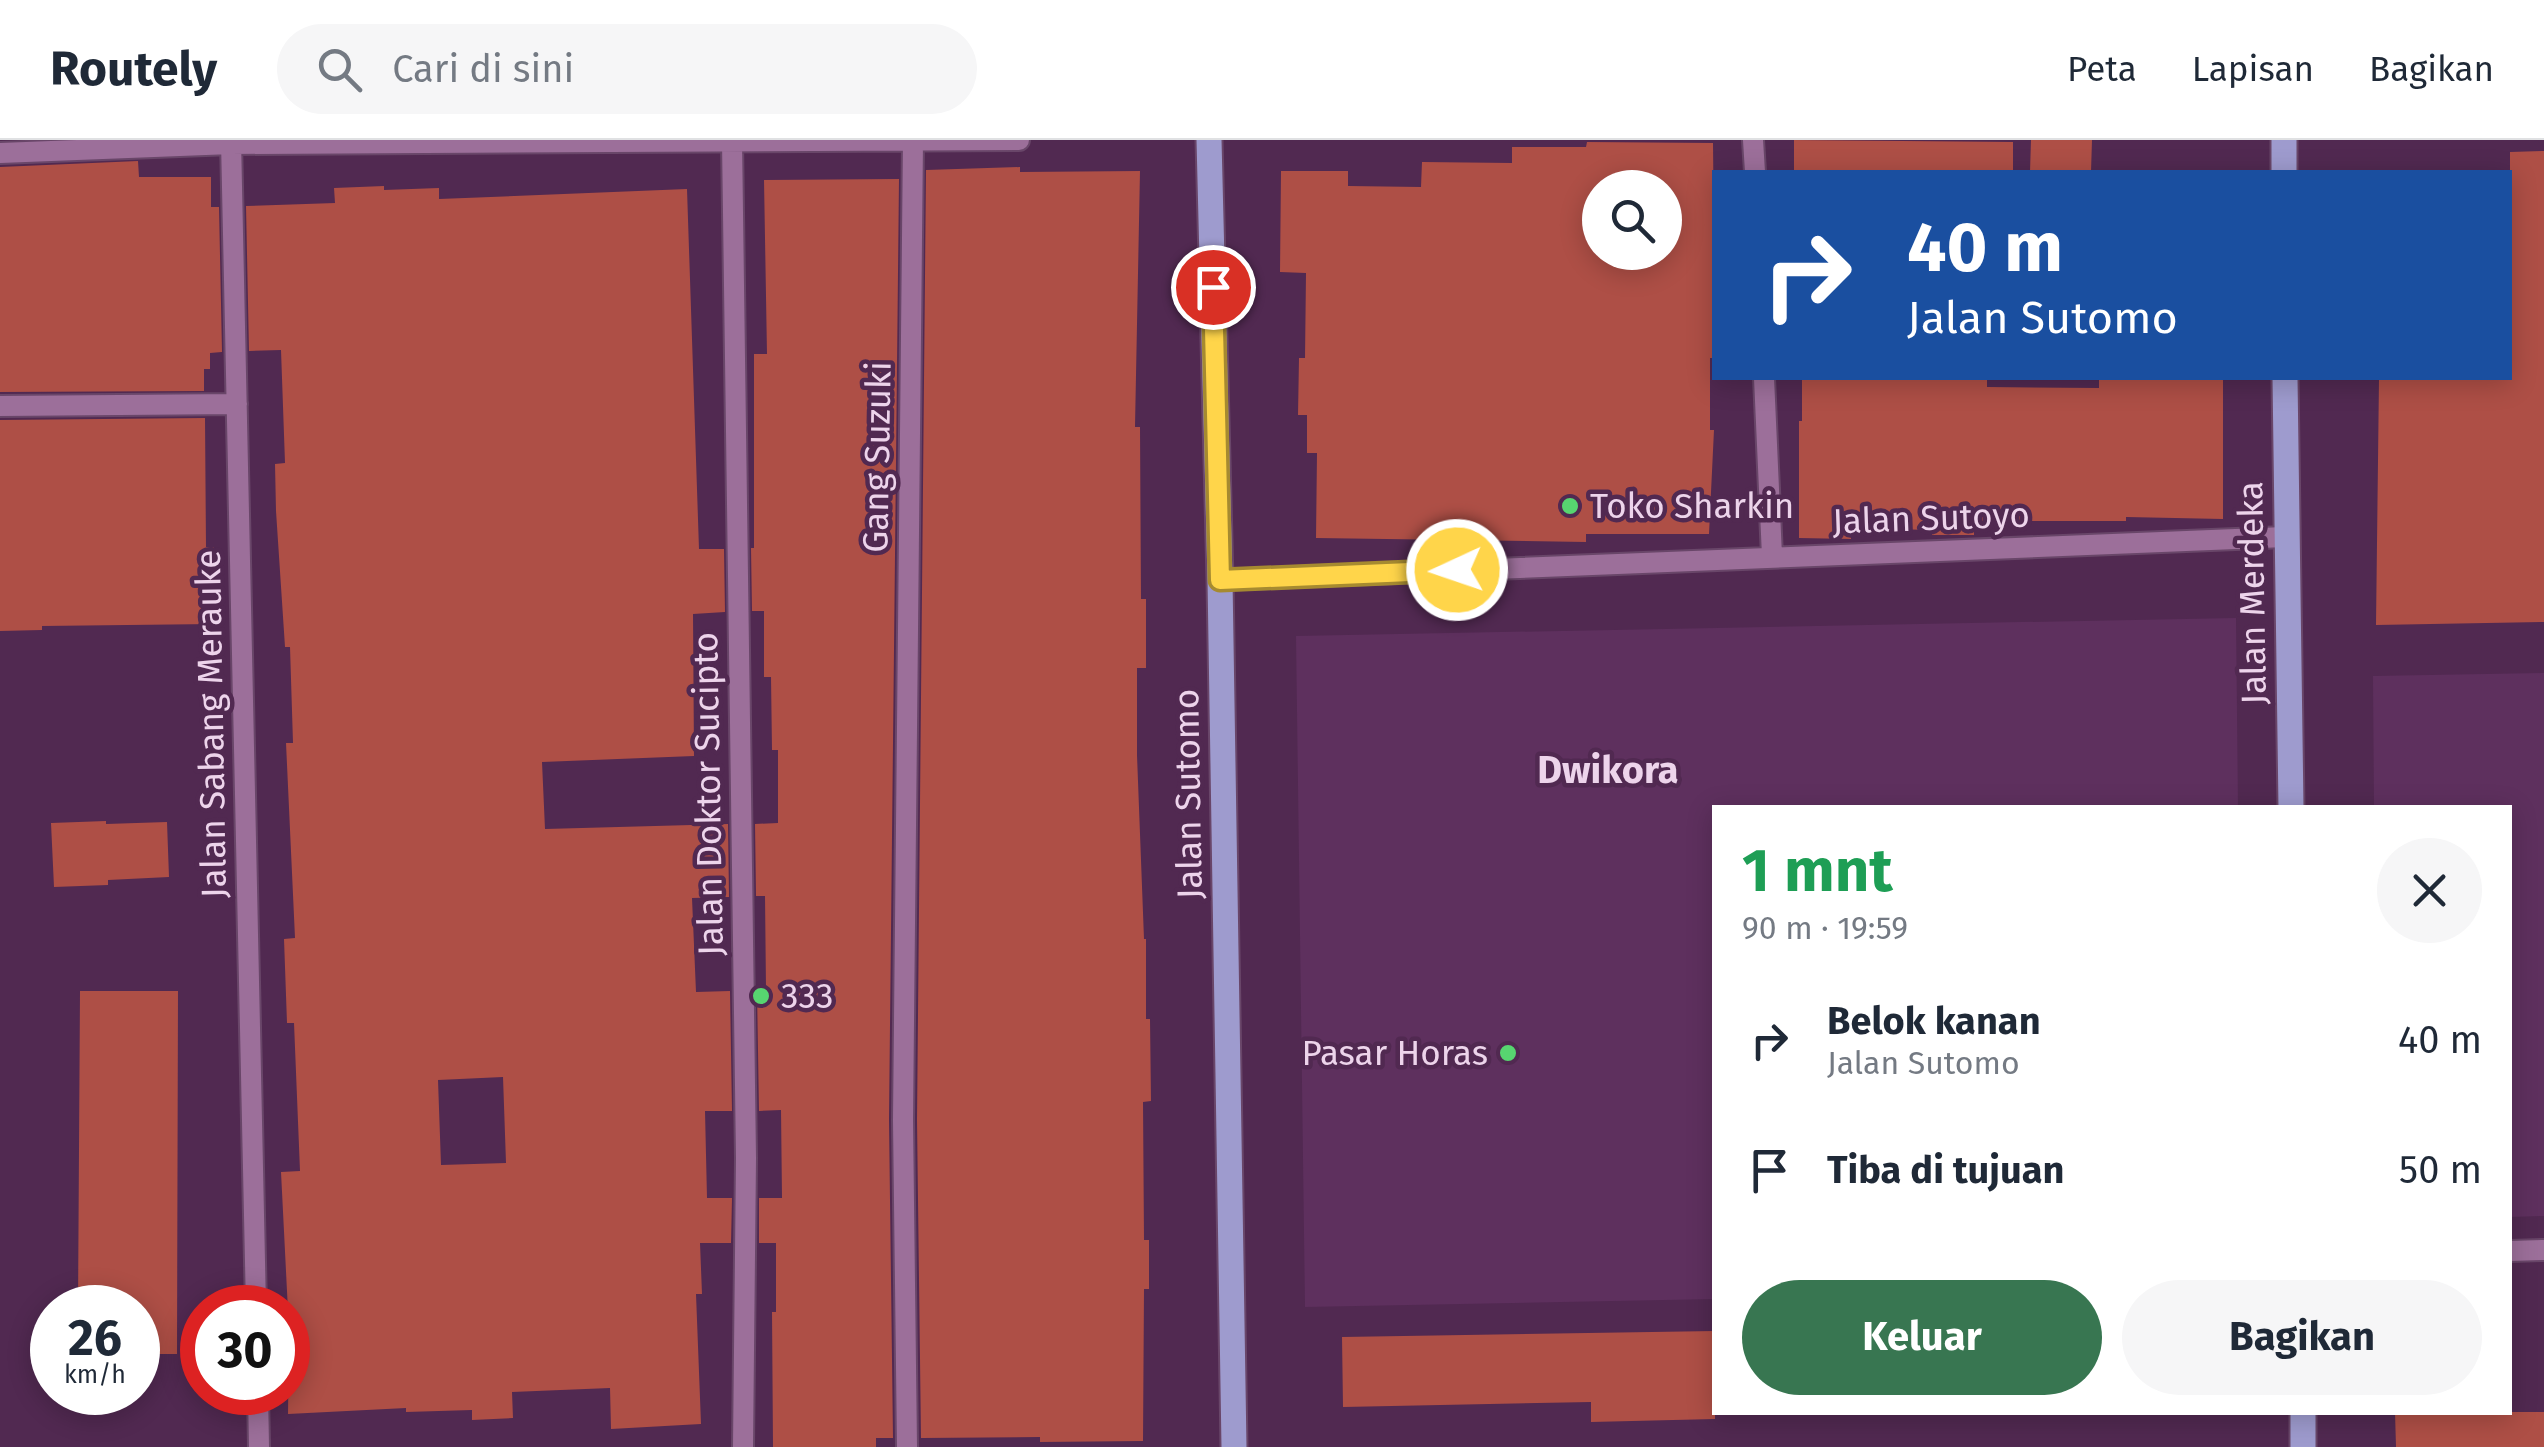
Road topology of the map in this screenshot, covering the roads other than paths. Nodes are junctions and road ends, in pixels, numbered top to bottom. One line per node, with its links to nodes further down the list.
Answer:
1 (913, 140): 2 (street); 6 (street); 26 (street, Gang Suzuki)
2 (1019, 140)
3 (1209, 140): 17 (main road, Jalan Sutomo)
4 (1753, 140): 9 (street)
5 (2284, 140): 10 (main road)
6 (732, 141): 7 (street); 25 (street, Jalan Doktor Sucipto)
7 (231, 142): 8 (street); 13 (street, Jalan Sabang Merauke)
8 (0, 153)
9 (1755, 170)
10 (2284, 170)
11 (1764, 380): 16 (street)
12 (2284, 380): 15 (main road, Jalan Merdeka)
13 (237, 404): 14 (street); 21 (street, Jalan Sabang Merauke)
14 (0, 406)
15 (2285, 537): 16 (street, Jalan Sutoyo); 18 (main road, Jalan Merdeka)
16 (1772, 556): 17 (street, Jalan Sutoyo)
17 (1220, 580): 27 (main road, Jalan Sutomo)
18 (2291, 805)
19 (2544, 1250): 20 (street)
20 (2512, 1251)
21 (256, 1285)
22 (258, 1415): 24 (street)
23 (2303, 1415): 28 (main road)
24 (259, 1447)
25 (742, 1447)
26 (908, 1447)
27 (1234, 1447)
28 (2303, 1447)

